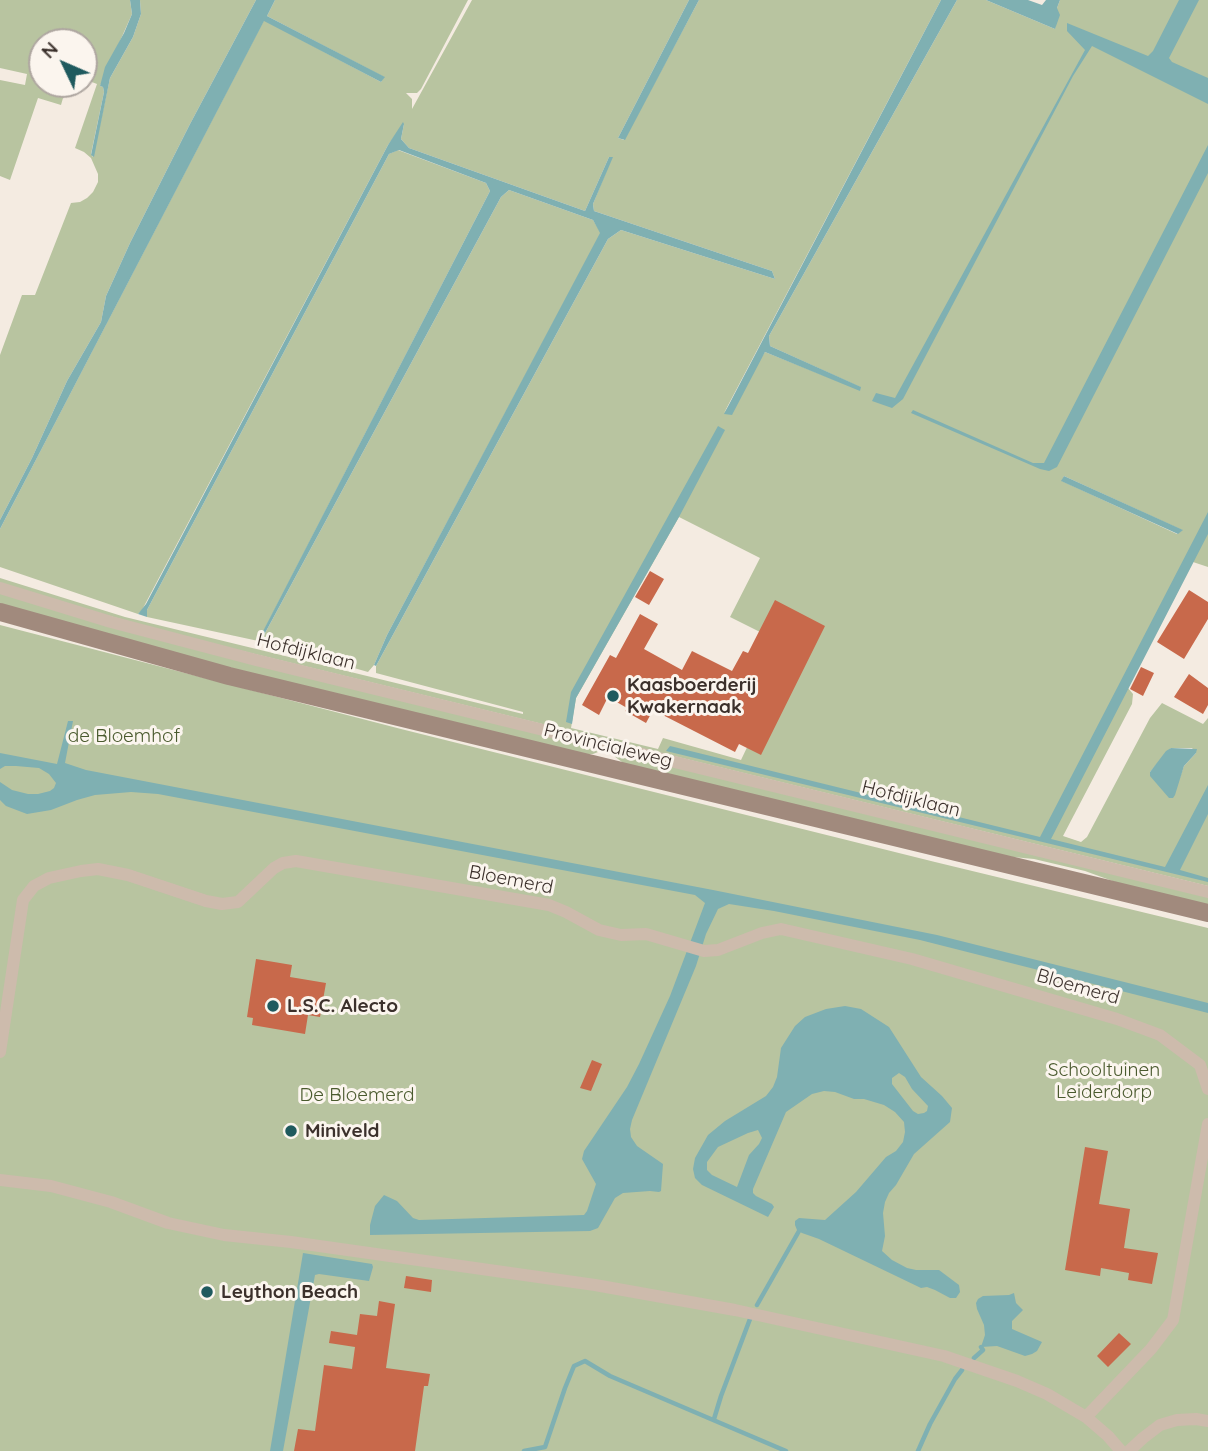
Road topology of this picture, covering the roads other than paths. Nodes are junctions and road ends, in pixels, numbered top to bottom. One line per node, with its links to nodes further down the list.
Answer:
1 (0, 588): 3 (street, Hofdijklaan)
2 (0, 612): 4 (main road, Provincialeweg)
3 (605, 744): 4 (street); 5 (street, Hofdijklaan)
4 (598, 765): 6 (main road, Provincialeweg)
5 (1208, 892)
6 (1208, 913)
7 (0, 1052): 8 (street, Bloemerd)
8 (1208, 1088)
9 (1208, 1124): 11 (street)
10 (0, 1180): 11 (street)
11 (1086, 1418): 13 (street)
12 (1208, 1421): 14 (street)
13 (1121, 1451)
14 (1129, 1451)

